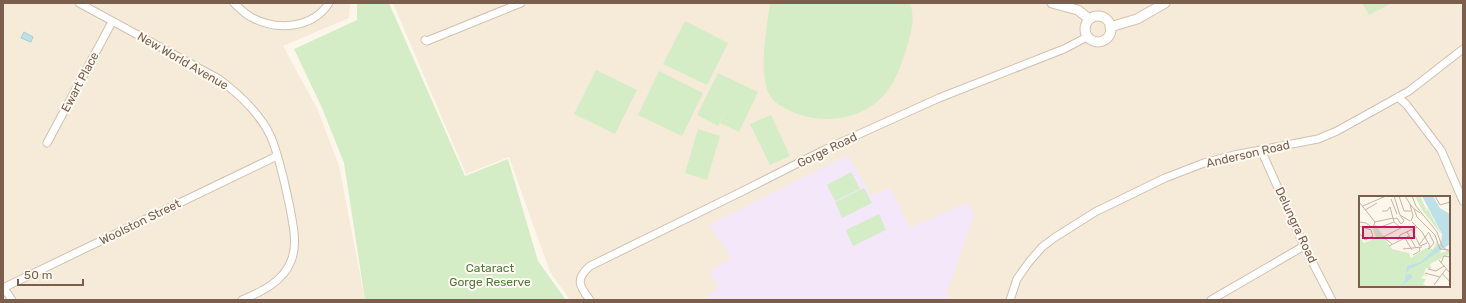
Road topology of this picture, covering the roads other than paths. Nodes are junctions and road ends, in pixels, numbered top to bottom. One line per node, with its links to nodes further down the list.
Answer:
1 (79, 3): 8 (street, New World Avenue)
2 (234, 3): 3 (street)
3 (329, 3)
4 (521, 3): 11 (street)
5 (1052, 3): 7 (street)
6 (1164, 3): 9 (street)
7 (1089, 19): 9 (street); 10 (street)
8 (112, 22): 14 (street, Ewart Place); 16 (street, New World Avenue)
9 (1110, 27): 10 (street)
10 (1087, 36): 22 (street, Gorge Road)
11 (425, 40)
12 (1463, 49): 13 (street, Anderson Road)
13 (1398, 97): 15 (street, Anderson Road); 17 (street)
14 (47, 143)
15 (1261, 150): 18 (street, Delungra Road); 23 (street, Anderson Road)
16 (277, 156): 19 (street, Woolston Street); 21 (street, New World Avenue)
17 (1463, 201)
18 (1304, 246): 24 (street); 25 (street, Delungra Road)
19 (3, 287): 20 (street)
20 (12, 300)
21 (242, 300)
22 (590, 300)
23 (1010, 300)
24 (1211, 300)
25 (1332, 300)

